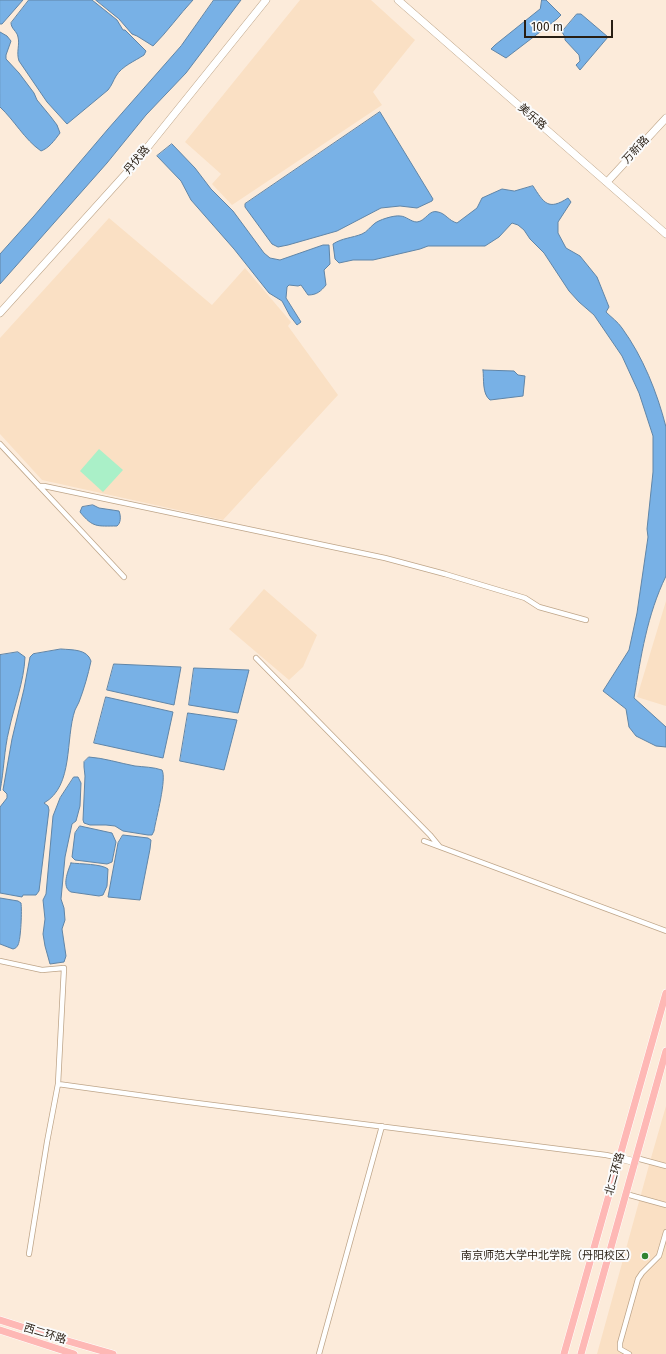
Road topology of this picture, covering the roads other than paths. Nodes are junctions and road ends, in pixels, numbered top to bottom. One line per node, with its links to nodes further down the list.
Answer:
1 (266, 0): 6 (street, 丹伏路)
2 (398, 0): 4 (street, 美乐路)
3 (666, 118): 4 (street, 万新路)
4 (607, 182): 5 (street, 美乐路)
5 (666, 234)
6 (0, 313)
7 (0, 444): 8 (street)
8 (39, 486): 9 (street); 10 (street)
9 (124, 577)
10 (586, 620)
11 (256, 658): 13 (street)
12 (424, 841): 13 (street)
13 (439, 846): 14 (street)
14 (666, 930)
15 (0, 961): 18 (street)
16 (666, 993): 20 (main road, 北二环路)
17 (666, 1051): 21 (main road, 北二环路)
18 (58, 1084): 19 (street); 26 (street)
19 (382, 1126): 20 (street); 31 (street)
20 (620, 1158): 21 (street); 32 (main road, 北二环路)
21 (636, 1160): 22 (street); 23 (main road, 北二环路)
22 (666, 1166)
23 (626, 1194): 24 (street); 33 (main road, 北二环路)
24 (666, 1205)
25 (666, 1232): 34 (street)
26 (29, 1254)
27 (0, 1320): 30 (main road, 西二环路)
28 (0, 1330): 29 (main road, 西二环路)
29 (74, 1354)
30 (113, 1354)
31 (319, 1354)
32 (564, 1354)
33 (581, 1354)
34 (629, 1354)

